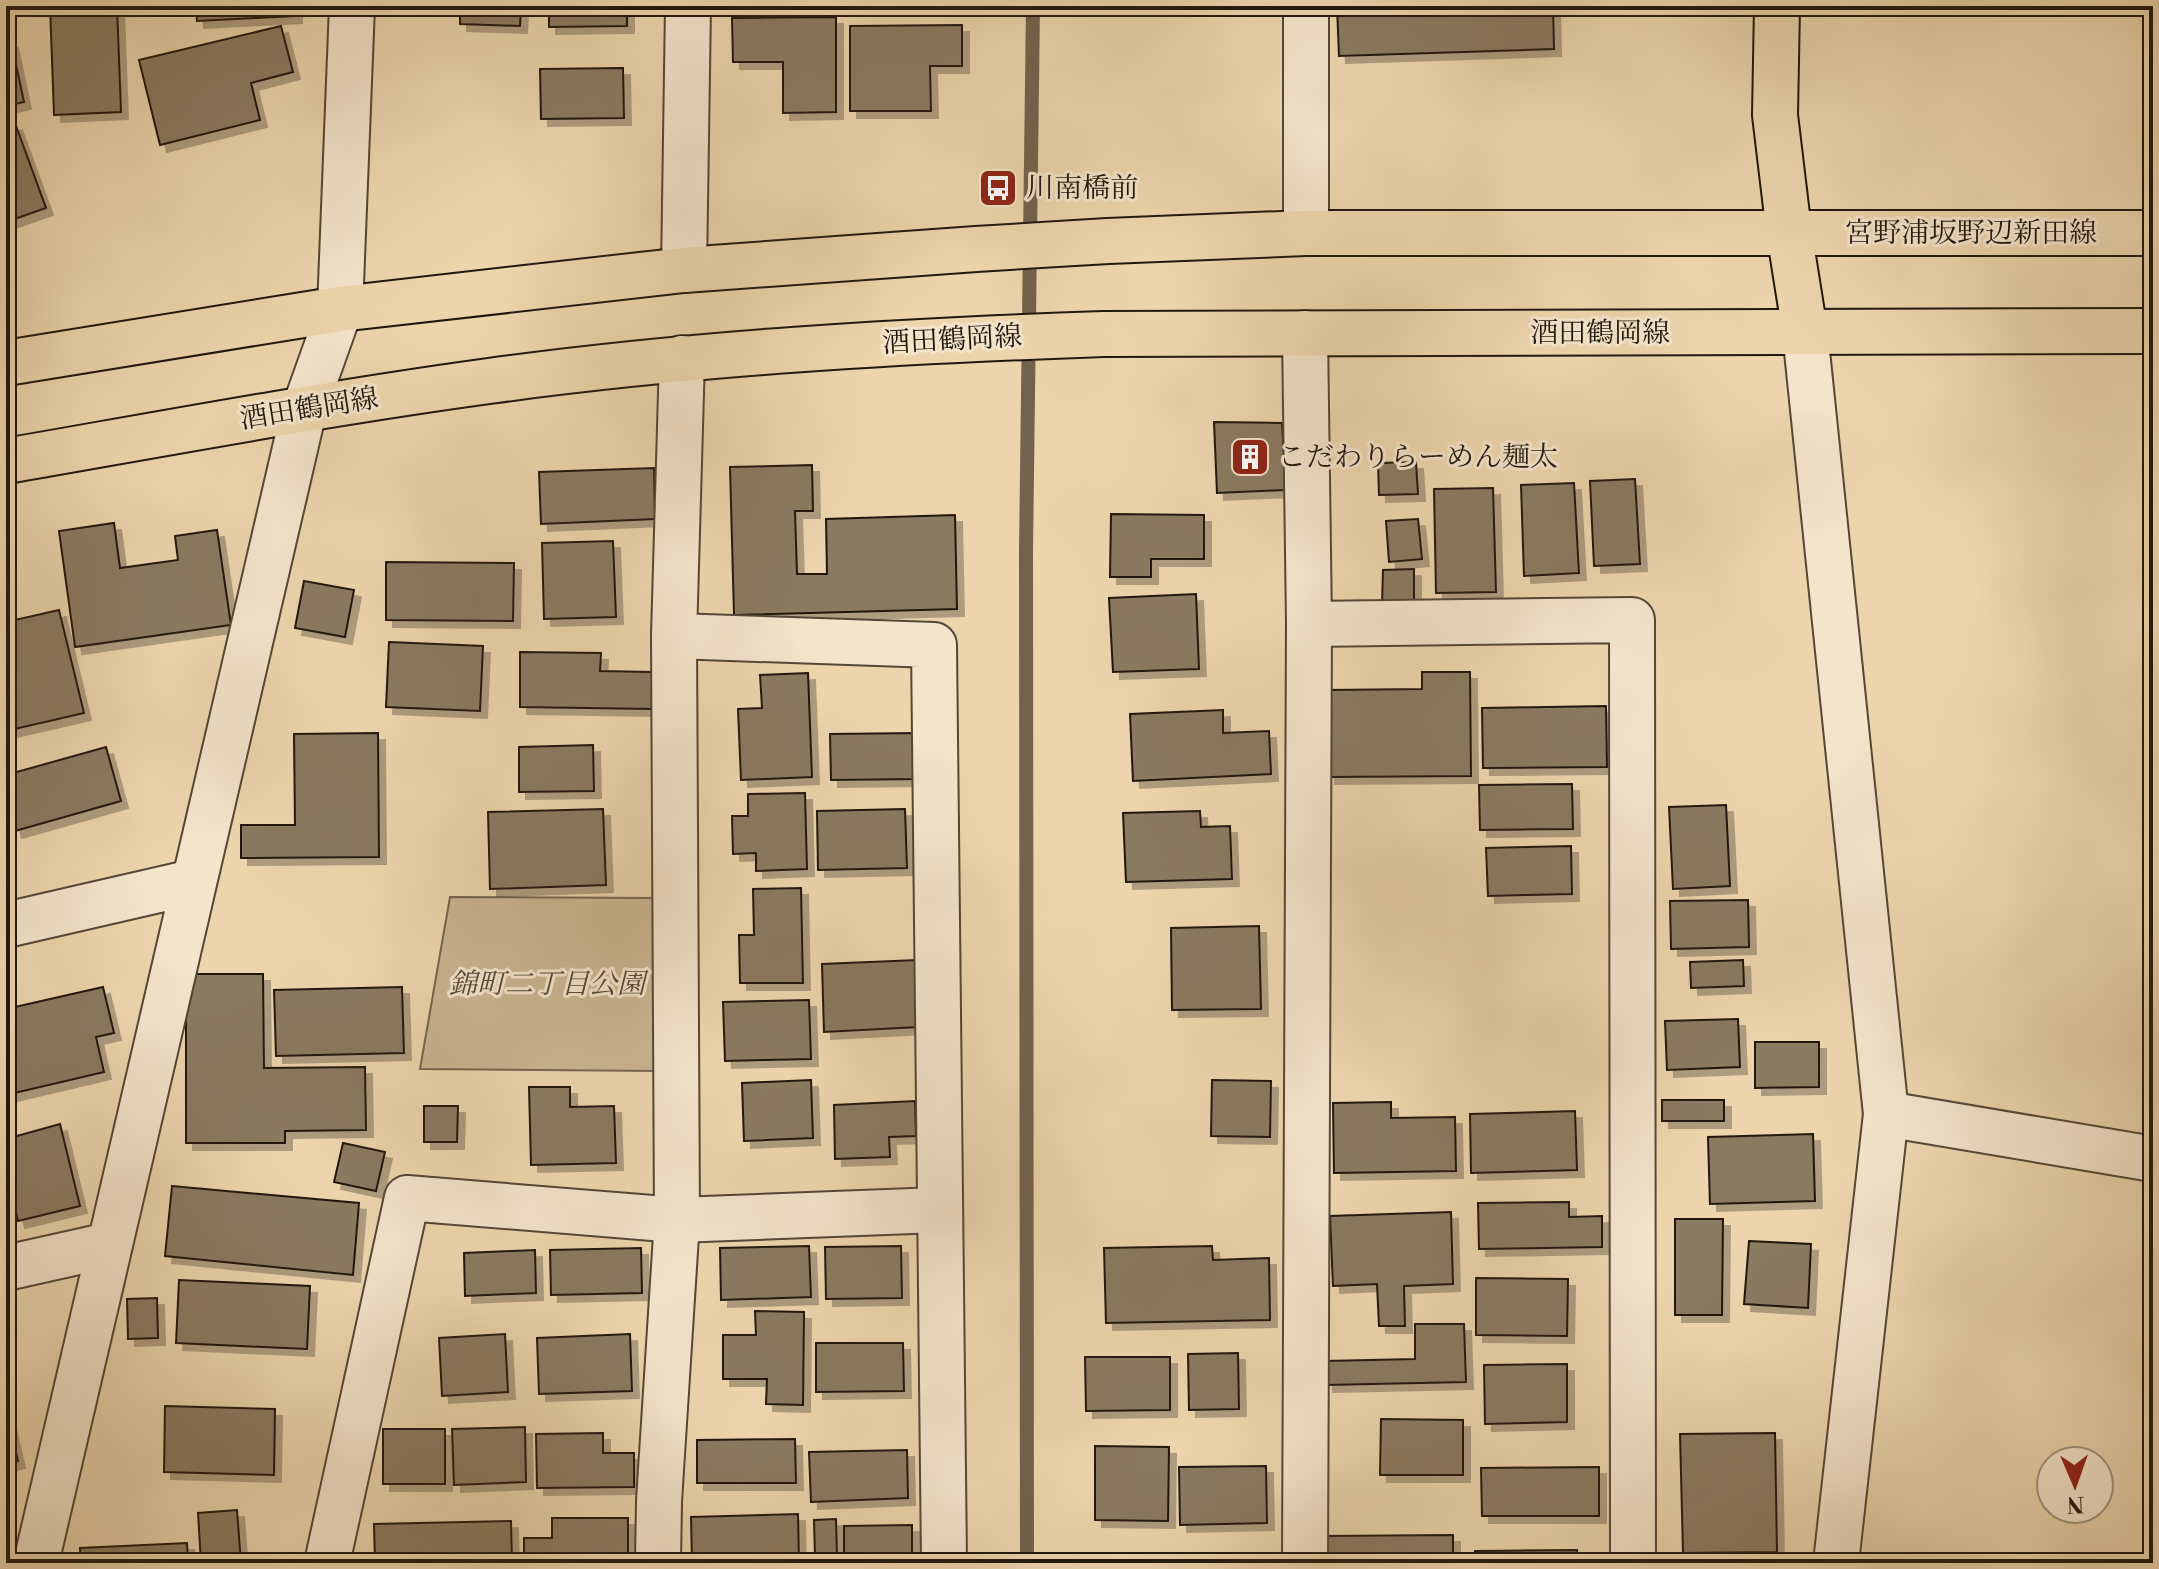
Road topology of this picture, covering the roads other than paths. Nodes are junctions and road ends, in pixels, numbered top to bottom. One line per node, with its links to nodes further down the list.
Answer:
1 (352, 6): 9 (street)
2 (688, 6): 8 (street)
3 (1306, 6): 6 (street)
4 (1777, 6): 5 (main road)
5 (1789, 232): 6 (main road); 7 (main road, 宮野浦坂野辺新田線); 11 (main road)
6 (1306, 233): 8 (main road)
7 (2153, 233)
8 (684, 270): 9 (main road)
9 (340, 309): 14 (main road); 15 (street)
10 (2153, 331): 11 (main road)
11 (1805, 332): 12 (main road, 酒田鶴岡線); 21 (street)
12 (1305, 333): 13 (main road, 酒田鶴岡線); 17 (street)
13 (682, 358): 15 (main road, 酒田鶴岡線); 18 (street)
14 (6, 363)
15 (304, 410): 16 (main road, 酒田鶴岡線); 19 (street)
16 (6, 461)
17 (1309, 624): 31 (street); 32 (street)
18 (674, 636): 23 (street); 24 (street)
19 (193, 882): 20 (street); 25 (street)
20 (6, 925)
21 (1886, 1114): 22 (street); 33 (street)
22 (2153, 1159)
23 (939, 1210): 24 (street); 30 (street)
24 (677, 1220): 28 (street); 29 (street)
25 (109, 1245): 26 (street); 27 (street)
26 (6, 1268)
27 (36, 1563)
28 (327, 1563)
29 (658, 1563)
30 (944, 1563)
31 (1305, 1563)
32 (1633, 1563)
33 (1836, 1563)

